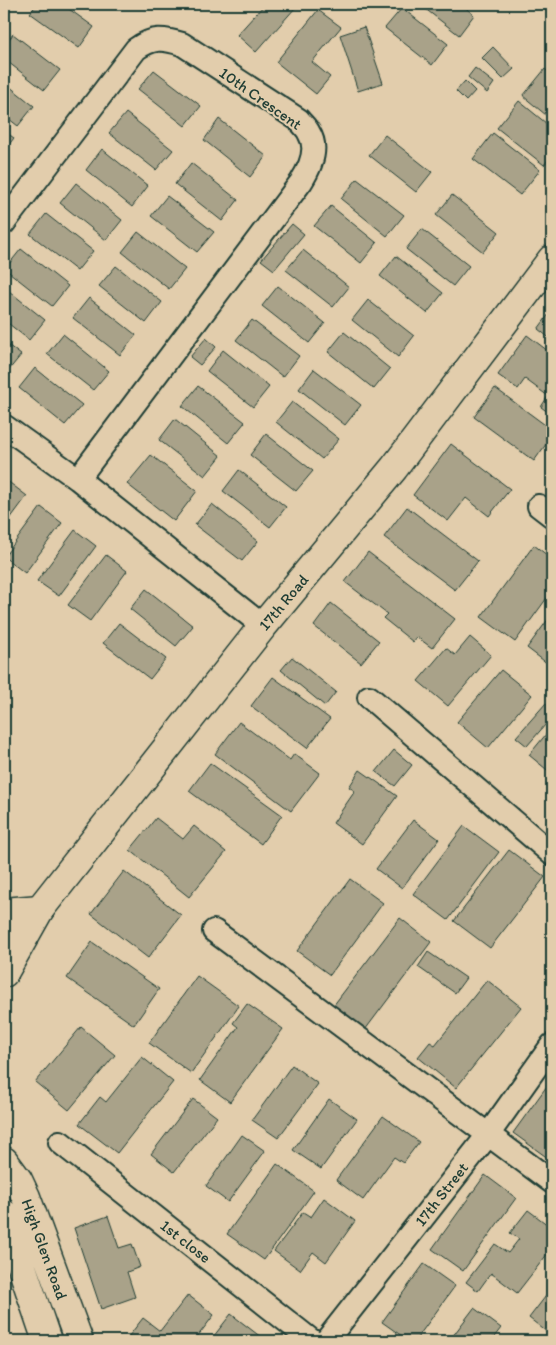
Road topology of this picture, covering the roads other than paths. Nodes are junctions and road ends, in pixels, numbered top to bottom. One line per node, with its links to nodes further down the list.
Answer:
1 (4, 223): 4 (street, 10th Crescent)
2 (552, 259): 5 (street, 17th Road)
3 (4, 426): 4 (street)
4 (78, 480): 5 (street)
5 (263, 626): 8 (street, 17th Road)
6 (369, 697): 7 (street)
7 (552, 854)
8 (40, 909): 9 (street); 11 (street, 17th Road); 12 (street)
9 (4, 912)
10 (214, 931): 14 (street)
11 (4, 935)
12 (4, 973)
13 (552, 1045): 14 (street, 17th Street)
14 (488, 1135): 17 (street); 22 (street, 17th Street)
15 (60, 1142): 21 (street, 1st close)
16 (4, 1161): 20 (street, High Glen Road)
17 (552, 1182)
18 (4, 1214): 19 (street, High Glen Road)
19 (47, 1341)
20 (79, 1341)
21 (312, 1341)
22 (326, 1341)

